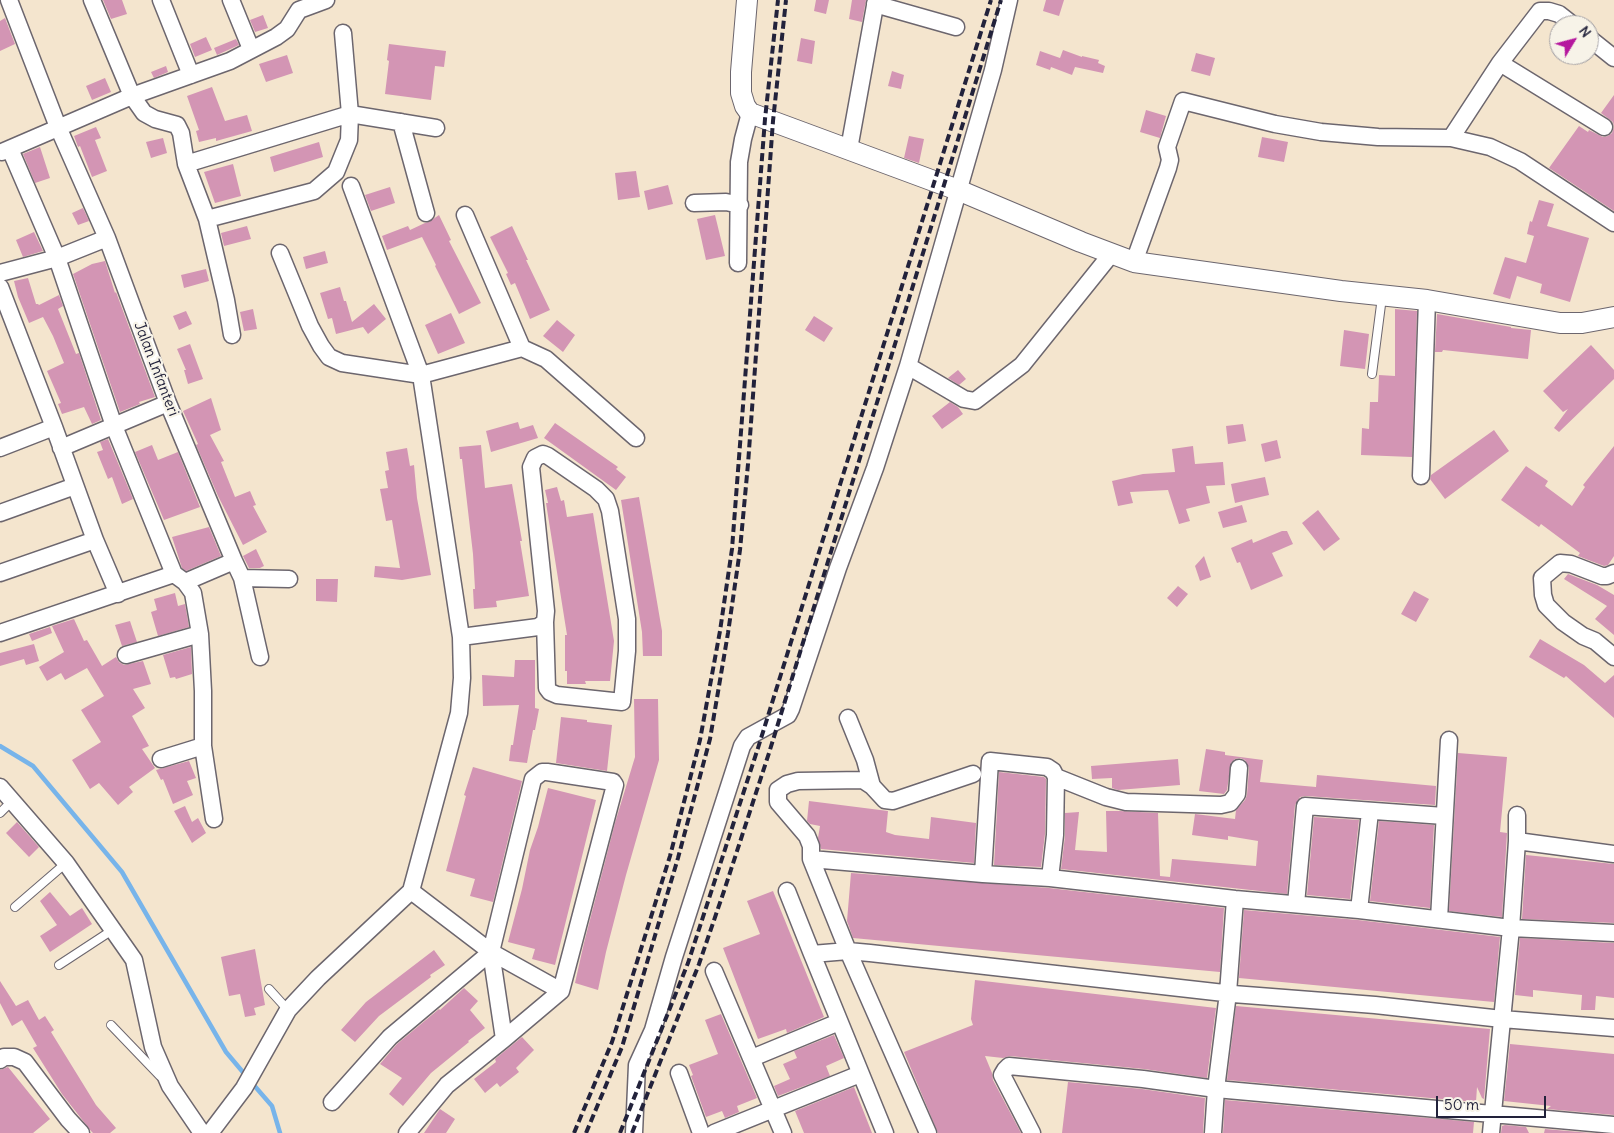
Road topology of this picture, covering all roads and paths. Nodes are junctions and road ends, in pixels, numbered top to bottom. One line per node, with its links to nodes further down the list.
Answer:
1 (9, 0): 23 (street, Jalan Infanteri)
2 (92, 0): 18 (street)
3 (161, 0): 17 (street)
4 (231, 0): 14 (street)
5 (326, 0): 9 (street)
6 (747, 0): 19 (street)
7 (1009, 0): 30 (street)
8 (876, 2): 11 (street); 26 (street)
9 (296, 5): 14 (street)
10 (1560, 15): 16 (street)
11 (956, 27)
12 (343, 33): 20 (street)
13 (1599, 46): 15 (street)
14 (251, 49): 17 (street)
15 (1614, 58)
16 (1500, 63): 22 (street); 25 (street)
17 (191, 75): 18 (street)
18 (132, 96): 23 (street); 28 (street)
19 (750, 112): 26 (street); 32 (street)
20 (350, 114): 21 (street); 28 (street); 35 (street)
21 (401, 122): 24 (street); 33 (street)
22 (1604, 127)
23 (58, 128): 27 (street); 37 (street, Jalan Infanteri)
24 (436, 128)
25 (1451, 138): 36 (street); 41 (street)
26 (849, 149): 30 (street)
27 (5, 150): 40 (street)
28 (186, 164): 35 (street)
29 (352, 186): 52 (street)
30 (958, 190): 39 (street); 50 (street)
31 (694, 203): 32 (street)
32 (740, 205): 42 (street)
33 (426, 213)
34 (465, 215): 49 (street)
35 (208, 219): 48 (street)
36 (1614, 223)
37 (106, 238): 40 (street); 53 (street, Jalan Infanteri)
38 (280, 253): 52 (street)
39 (1112, 254): 41 (street); 50 (street)
40 (56, 258): 43 (street); 54 (street)
41 (1134, 262): 45 (street)
42 (738, 263)
43 (0, 273)
44 (0, 287): 55 (street)
45 (1382, 295): 46 (street); 51 (lane)
46 (1427, 300): 47 (street); 59 (street)
47 (1614, 317)
48 (232, 335)
49 (522, 348): 52 (street); 56 (street)
50 (908, 366): 136 (street)
51 (1372, 374)
52 (421, 375): 73 (street)
53 (168, 403): 54 (street); 63 (street, Jalan Infanteri)
54 (114, 426): 58 (street); 66 (street)
55 (54, 427): 57 (street); 58 (street)
56 (636, 438)
57 (0, 448)
58 (61, 448): 60 (street)
59 (1421, 476)
60 (75, 486): 61 (street); 62 (street)
61 (0, 513)
62 (95, 540): 65 (street); 69 (street)
63 (234, 561): 66 (street); 67 (street, Jalan Infanteri)
64 (1614, 573): 76 (street)
65 (0, 574)
66 (180, 578): 69 (street); 72 (street)
67 (242, 578): 68 (street); 75 (street, Jalan Infanteri)
68 (289, 579)
69 (118, 594): 71 (street)
70 (545, 622): 70 (street); 73 (street)
71 (0, 632)
72 (200, 634): 74 (street); 79 (street)
73 (461, 637): 98 (street)
74 (126, 655)
75 (260, 657)
76 (1614, 657)
77 (848, 718): 84 (street)
78 (1449, 740): 90 (street)
79 (203, 746): 80 (street); 91 (street)
80 (161, 759)
81 (1239, 768): 83 (street)
82 (973, 774): 84 (street)
83 (1056, 777): 96 (street); 97 (street)
84 (872, 786): 94 (street)
85 (0, 787): 86 (street)
86 (13, 800): 88 (lane); 95 (street)
87 (1370, 812): 90 (street); 101 (street); 103 (street)
88 (0, 813)
89 (1517, 815): 92 (street)
90 (1444, 816): 104 (street)
91 (214, 819)
92 (1517, 841): 93 (street); 105 (street)
93 (1612, 851)
94 (811, 859): 96 (street); 109 (street)
95 (66, 863): 102 (lane); 106 (street)
96 (983, 874): 97 (street)
97 (1050, 878): 100 (street)
98 (411, 891): 108 (street); 116 (street)
99 (787, 891): 110 (street)
100 (1235, 900): 101 (street); 115 (street)
101 (1296, 904): 103 (street)
102 (15, 907)
103 (1359, 910): 104 (street)
104 (1438, 919): 105 (street)
105 (1512, 928): 107 (street); 117 (street)
106 (114, 929): 111 (lane); 126 (street)
107 (1614, 934)
108 (491, 952): 114 (street); 114 (street); 121 (street); 128 (street)
109 (848, 952): 110 (street); 115 (street); 141 (street)
110 (812, 954): 118 (street)
111 (59, 966)
112 (714, 971): 122 (street)
113 (269, 989): 116 (lane)
114 (561, 991): 121 (street)
115 (1228, 993): 117 (street); 127 (street)
116 (288, 1010): 134 (street)
117 (1502, 1019): 120 (street); 130 (street)
118 (839, 1022): 122 (street); 125 (street)
119 (111, 1025): 126 (lane)
120 (1614, 1028)
121 (504, 1039): 135 (street)
122 (752, 1058): 129 (street)
123 (0, 1060): 132 (street)
124 (679, 1073): 137 (street)
125 (860, 1074): 129 (street); 140 (street)
126 (170, 1086): 133 (street)
127 (1216, 1089): 130 (street); 142 (street); 143 (street)
128 (332, 1102)
129 (773, 1110): 138 (street); 139 (street)
130 (1493, 1115): 131 (street); 144 (street)
131 (1614, 1125)
132 (80, 1133)
133 (202, 1133)
134 (210, 1133)
135 (408, 1133)
136 (634, 1133)
137 (701, 1133)
138 (714, 1133)
139 (783, 1133)
140 (886, 1133)
141 (928, 1133)
142 (1032, 1133)
143 (1213, 1133)
144 (1491, 1133)

